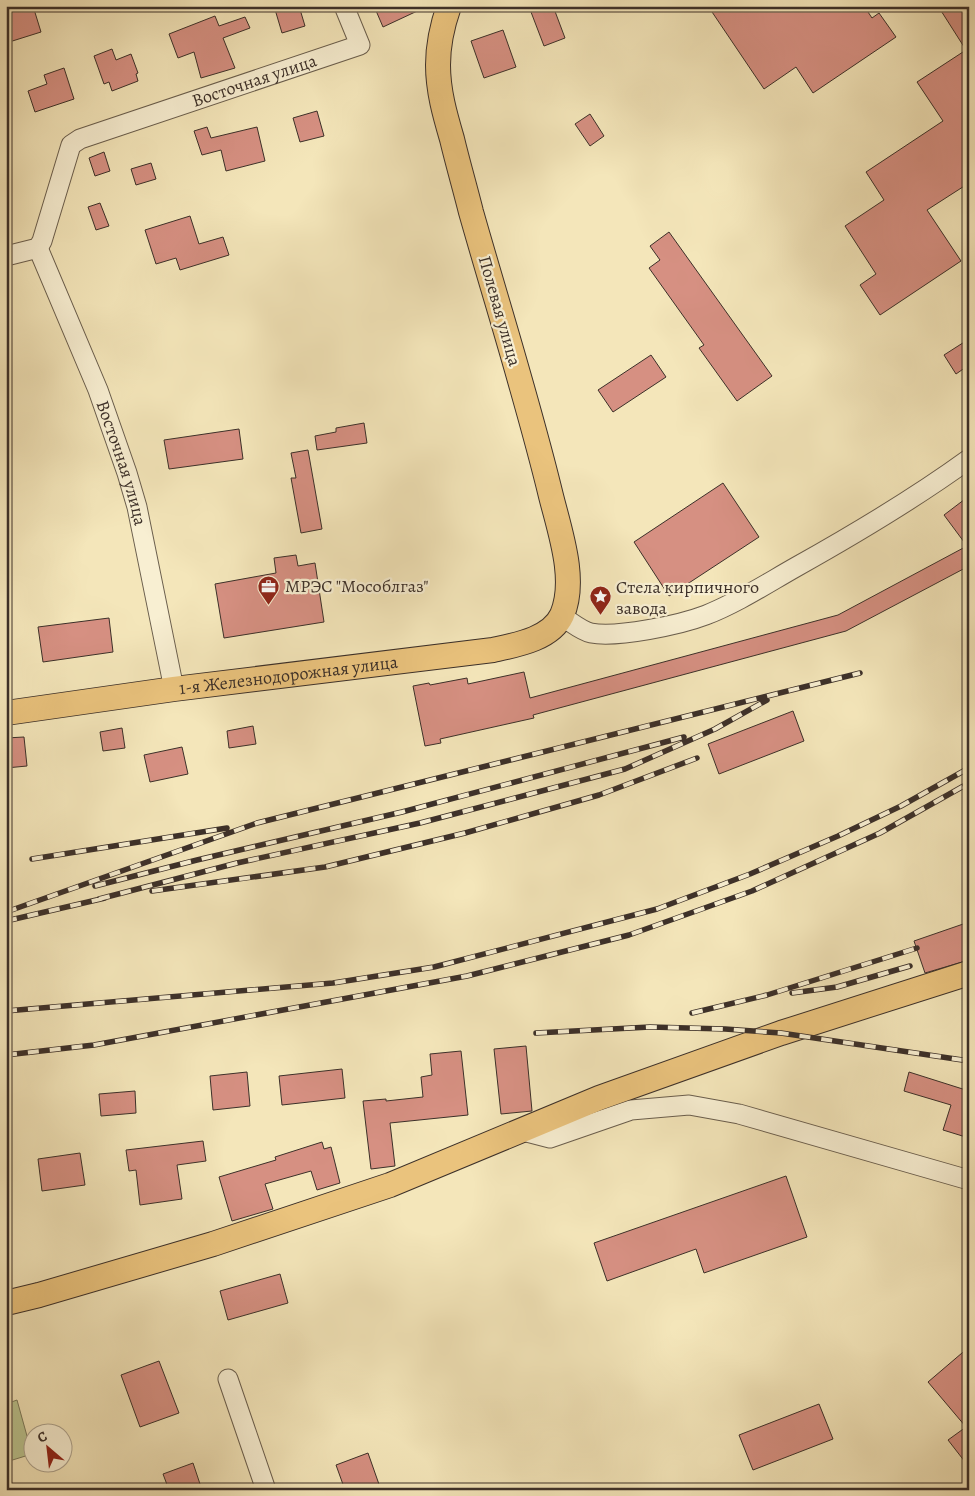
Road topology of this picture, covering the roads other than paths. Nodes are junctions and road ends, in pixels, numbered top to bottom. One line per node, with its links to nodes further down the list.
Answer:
1 (344, 6): 3 (street, Восточная улица)
2 (450, 6): 6 (main road, Полевая улица)
3 (38, 248): 4 (street); 7 (street, Восточная улица)
4 (6, 256)
5 (969, 459): 6 (street)
6 (561, 616): 7 (main road, 1-я Железнодорожная улица)
7 (174, 689): 8 (main road, 1-я Железнодорожная улица)
8 (6, 713)
9 (969, 973): 10 (main road)
10 (523, 1131): 11 (street); 12 (main road)
11 (969, 1180)
12 (6, 1303)
13 (228, 1379): 14 (street)
14 (266, 1490)

